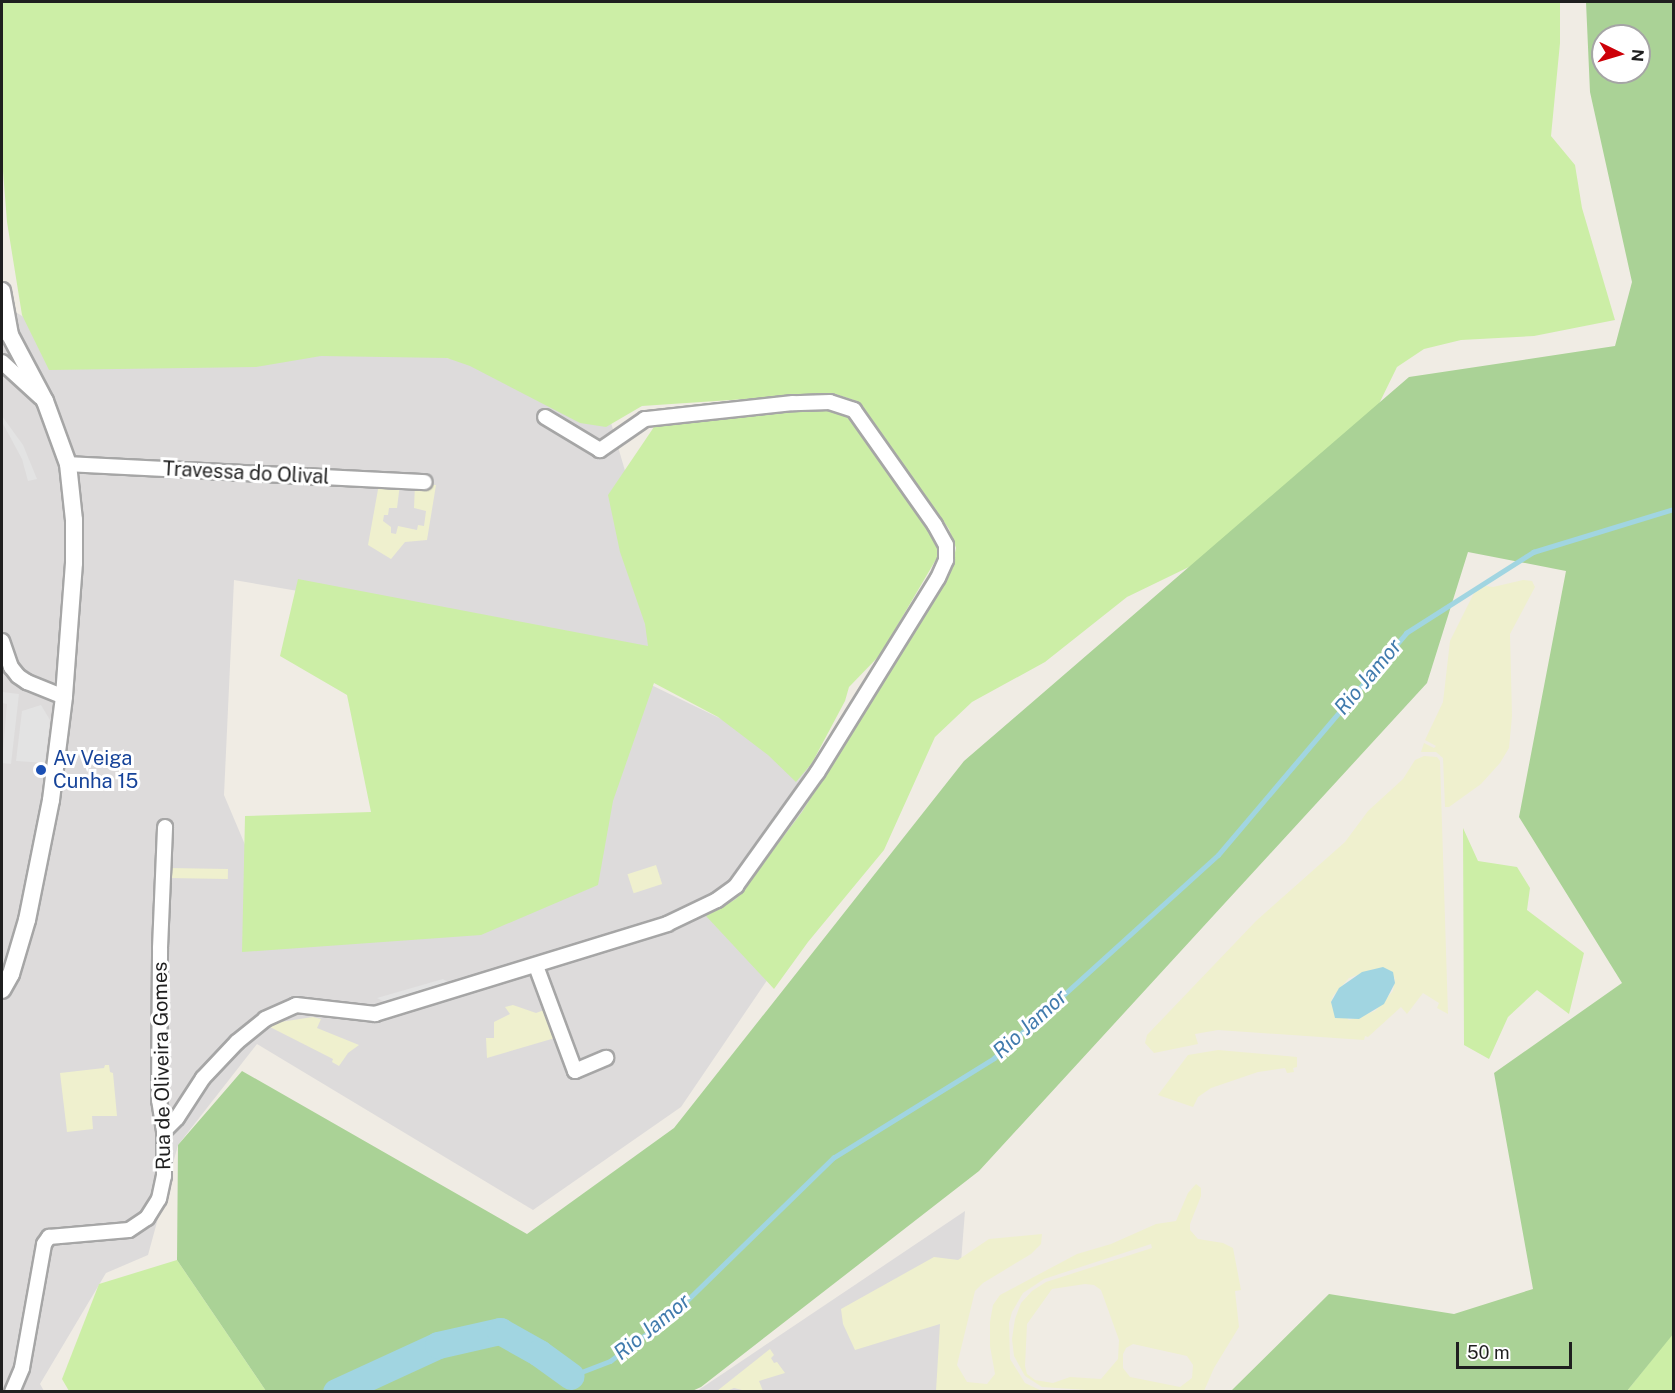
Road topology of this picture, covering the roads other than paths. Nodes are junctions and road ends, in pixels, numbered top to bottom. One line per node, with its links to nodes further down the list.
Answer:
1 (2, 291): 2 (street)
2 (5, 330): 4 (street)
3 (2, 362): 4 (street)
4 (45, 401): 6 (street)
5 (545, 417): 11 (street)
6 (68, 464): 7 (street, Travessa do Olival); 9 (street)
7 (425, 482)
8 (2, 641): 9 (street)
9 (64, 697): 12 (street)
10 (165, 827): 14 (street, Rua de Oliveira Gomes)
11 (536, 966): 13 (street); 14 (street)
12 (2, 990)
13 (606, 1058)
14 (164, 1131): 15 (street, Rua de Oliveira Gomes)
15 (12, 1392)

